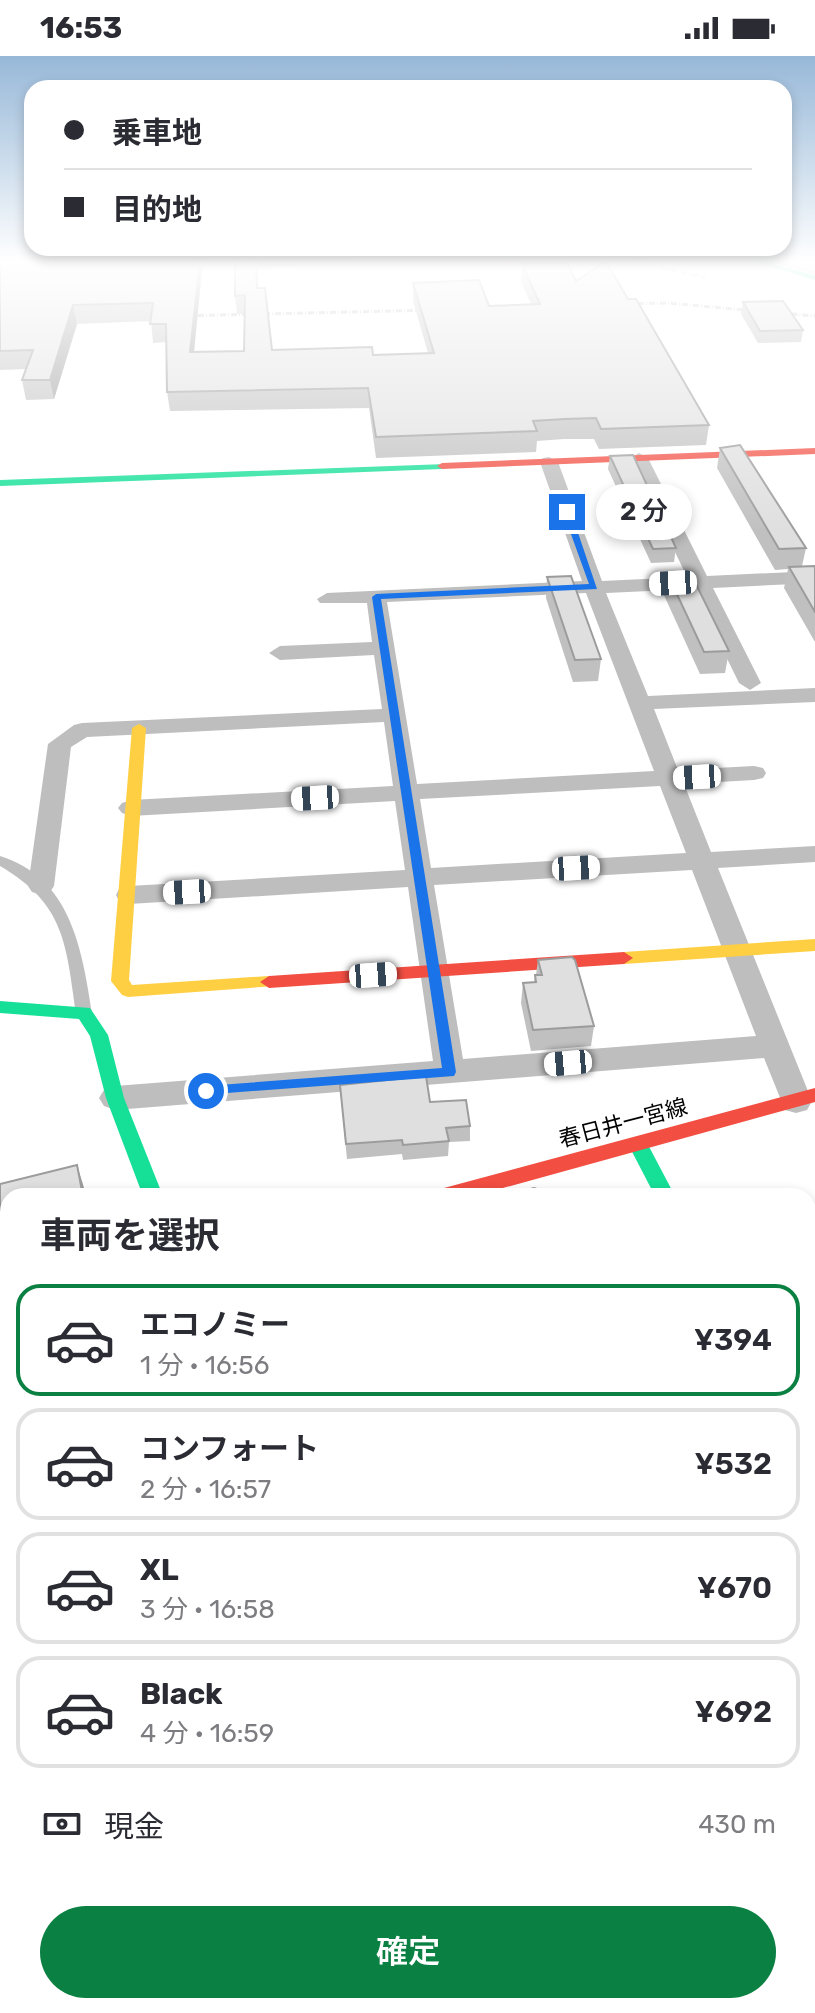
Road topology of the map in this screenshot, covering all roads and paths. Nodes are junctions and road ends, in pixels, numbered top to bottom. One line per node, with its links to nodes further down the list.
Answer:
1 (815, 451): 2 (street)
2 (743, 454): 3 (street); 5 (street)
3 (639, 458): 4 (street); 8 (street)
4 (549, 462): 6 (street); 9 (street)
5 (759, 479)
6 (0, 483)
7 (813, 571): 8 (street)
8 (700, 582): 9 (street); 14 (street)
9 (594, 587): 10 (street); 16 (street)
10 (376, 597): 11 (street); 12 (street)
11 (327, 599)
12 (384, 648): 13 (street); 17 (street)
13 (280, 653)
14 (750, 683)
15 (815, 695): 16 (street)
16 (640, 703): 20 (street)
17 (394, 715): 18 (street); 21 (street)
18 (139, 728): 22 (street); 27 (street)
19 (754, 773): 20 (street)
20 (669, 778): 21 (street); 25 (street)
21 (407, 793): 22 (street); 26 (street)
22 (131, 808): 28 (street)
23 (815, 854): 25 (street)
24 (0, 860): 27 (lane)
25 (701, 861): 26 (street); 30 (street)
26 (420, 878): 28 (street); 31 (street)
27 (41, 886): 33 (lane)
28 (129, 895): 31 (street)
29 (815, 945): 30 (street)
30 (736, 950): 31 (street); 34 (street)
31 (434, 971): 35 (street)
32 (0, 1007): 33 (street)
33 (84, 1013): 36 (street)
34 (774, 1046): 35 (street); 37 (street)
35 (450, 1072): 36 (street)
36 (115, 1098): 39 (street)
37 (805, 1098): 38 (street, 春日井一宮線)
38 (638, 1144): 40 (street, 春日井一宮線); 41 (street)
39 (150, 1188)
40 (474, 1188)
41 (661, 1188)

